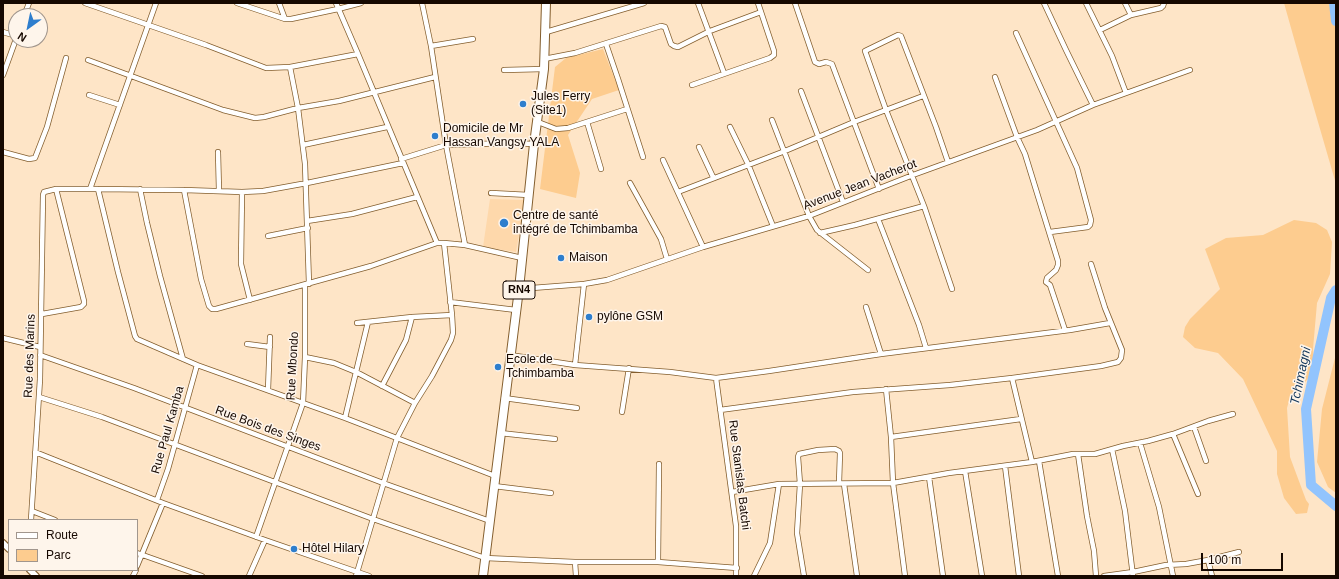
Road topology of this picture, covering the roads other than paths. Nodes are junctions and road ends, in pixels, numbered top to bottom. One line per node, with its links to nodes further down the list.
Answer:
1 (85, 3): 21 (street)
2 (156, 3): 21 (street)
3 (237, 3): 20 (street)
4 (279, 3): 20 (street)
5 (336, 3): 17 (street)
6 (361, 3): 17 (street)
7 (422, 3): 28 (street)
8 (546, 3): 24 (highway, RN4)
9 (644, 3): 24 (street)
10 (698, 3): 23 (street)
11 (758, 3): 18 (street)
12 (794, 3): 58 (street)
13 (1044, 3): 50 (street)
14 (1086, 3): 22 (street)
15 (1125, 3): 19 (street)
16 (1164, 3): 19 (street)
17 (338, 9): 20 (street); 30 (street)
18 (761, 12): 23 (street); 38 (street)
19 (1131, 15): 22 (street)
20 (285, 19)
21 (148, 24): 34 (street); 40 (street)
22 (1100, 30): 46 (street)
23 (710, 31): 27 (street); 38 (street)
24 (546, 32): 32 (highway, RN4)
25 (1016, 33): 55 (street)
26 (473, 39): 28 (street)
27 (606, 44): 32 (street); 52 (street)
28 (431, 46): 42 (street)
29 (12, 48): 39 (street)
30 (358, 54): 34 (street); 45 (street)
31 (66, 58): 68 (street)
32 (544, 59): 35 (highway, RN4)
33 (88, 60): 40 (street)
34 (290, 67): 51 (street, Rue Mbondo)
35 (544, 69): 36 (street); 56 (highway, RN4)
36 (504, 70)
37 (1190, 70): 46 (street)
38 (724, 73): 43 (street)
39 (3, 75)
40 (131, 77): 49 (street); 51 (street)
41 (995, 77): 62 (street)
42 (435, 78): 45 (street); 65 (street)
43 (692, 85)
44 (801, 91): 61 (street)
45 (373, 92): 51 (street); 59 (street)
46 (1126, 93): 50 (street)
47 (89, 95): 49 (street)
48 (923, 96): 53 (street); 53 (street); 73 (street)
49 (120, 105): 81 (street)
50 (1093, 105): 55 (street, Avenue Jean Vacherot)
51 (298, 108): 64 (street, Rue Mbondo)
52 (627, 109): 57 (street); 70 (street)
53 (886, 110): 58 (street); 76 (street)
54 (772, 120): 67 (street)
55 (1056, 121): 62 (street, Avenue Jean Vacherot); 99 (street)
56 (538, 122): 57 (street); 63 (highway, RN4)
57 (587, 122): 75 (street)
58 (854, 122): 61 (street); 84 (street)
59 (388, 127): 64 (street); 72 (street)
60 (730, 127): 74 (street)
61 (819, 136): 67 (street); 92 (street)
62 (1017, 137): 73 (street, Avenue Jean Vacherot); 99 (street)
63 (534, 144): 65 (street); 90 (highway, RN4)
64 (303, 145): 78 (street, Rue Mbondo)
65 (446, 145): 72 (street); 104 (street)
66 (699, 147): 77 (street)
67 (785, 151): 74 (street); 94 (street)
68 (3, 152)
69 (218, 152): 86 (street)
70 (642, 157)
71 (663, 160): 88 (street)
72 (402, 161): 78 (street); 91 (street)
73 (948, 162): 76 (street, Avenue Jean Vacherot)
74 (748, 164): 77 (street); 97 (street)
75 (600, 169)
76 (912, 175): 84 (street, Avenue Jean Vacherot); 93 (street)
77 (713, 177): 88 (street)
78 (307, 183): 87 (street); 96 (street, Rue Mbondo)
79 (630, 183): 107 (street)
80 (56, 189): 81 (street); 118 (street, Rue des Marins); 118 (street)
81 (90, 189): 82 (street)
82 (98, 189): 83 (street); 135 (street)
83 (140, 189): 85 (street); 135 (street)
84 (879, 189): 92 (street, Avenue Jean Vacherot)
85 (184, 190): 86 (street); 114 (street)
86 (219, 191): 87 (street)
87 (242, 192): 114 (street)
88 (678, 192): 105 (street)
89 (491, 193): 90 (street)
90 (529, 196): 106 (highway, RN4)
91 (417, 197): 96 (street); 102 (street)
92 (843, 202): 94 (street, Avenue Jean Vacherot)
93 (924, 206): 95 (street); 113 (street)
94 (809, 216): 97 (street, Avenue Jean Vacherot); 100 (street)
95 (878, 219): 100 (street); 130 (street)
96 (308, 221): 98 (street, Rue Mbondo)
97 (773, 226): 105 (street, Avenue Jean Vacherot)
98 (308, 228): 101 (street); 110 (street, Rue Mbondo)
99 (1050, 232): 124 (street)
100 (820, 233): 109 (street)
101 (268, 236)
102 (437, 243): 103 (street); 110 (street)
103 (444, 243): 104 (street); 115 (street)
104 (465, 244): 106 (street)
105 (703, 247): 107 (street, Avenue Jean Vacherot)
106 (522, 258): 112 (highway, RN4)
107 (667, 260): 111 (street, Avenue Jean Vacherot)
108 (1091, 264): 123 (street)
109 (868, 270)
110 (307, 284): 114 (street); 134 (street, Rue Mbondo)
111 (584, 284): 112 (street); 136 (street)
112 (519, 289): 117 (highway, RN4)
113 (952, 289)
114 (250, 300)
115 (450, 302): 117 (street); 119 (street)
116 (866, 307): 131 (street)
117 (516, 310): 133 (highway, RN4)
118 (42, 314): 128 (street, Rue des Marins)
119 (452, 315): 120 (street); 148 (street)
120 (412, 317): 121 (street); 142 (street)
121 (368, 322): 122 (street); 139 (street)
122 (357, 323)
123 (1110, 323): 124 (street); 141 (street)
124 (1065, 330): 130 (street)
125 (270, 337): 129 (street)
126 (3, 338): 128 (street)
127 (247, 344): 129 (street)
128 (40, 347): 132 (street, Rue des Marins)
129 (270, 347): 144 (street)
130 (926, 348): 131 (street)
131 (881, 354): 140 (street)
132 (40, 355): 145 (street, Rue des Marins); 149 (street, Rue Bois des Singes)
133 (510, 356): 136 (street); 146 (highway, RN4)
134 (304, 357): 139 (street); 147 (street, Rue Mbondo)
135 (183, 359): 137 (street)
136 (575, 364): 138 (street)
137 (198, 365): 144 (street); 149 (street, Rue Paul Kamba)
138 (628, 368): 140 (street); 152 (street)
139 (356, 372): 142 (street); 154 (street)
140 (716, 378): 151 (street, Rue Stanislas Batchi)
141 (1012, 378): 143 (street); 155 (street)
142 (382, 386): 148 (street)
143 (886, 389): 151 (street); 159 (street)
144 (268, 390): 147 (street)
145 (39, 397): 163 (street); 166 (street, Rue des Marins)
146 (504, 398): 150 (street); 157 (highway, RN4)
147 (303, 403): 154 (street); 164 (street, Rue Mbondo)
148 (415, 403): 160 (street)
149 (185, 408): 163 (street, Rue Paul Kamba); 164 (street, Rue Bois des Singes)
150 (577, 408)
151 (720, 410): 184 (street, Rue Stanislas Batchi)
152 (622, 412)
153 (1234, 414): 156 (street)
154 (345, 418): 160 (street)
155 (1021, 419): 159 (street); 170 (street)
156 (1194, 427): 158 (street); 169 (street)
157 (500, 433): 161 (street); 174 (highway, RN4)
158 (1173, 434): 162 (street); 186 (street)
159 (891, 437): 179 (street)
160 (397, 438): 174 (street); 177 (street)
161 (555, 439)
162 (1140, 443): 165 (street); 202 (street)
163 (174, 444): 176 (street); 187 (street, Rue Paul Kamba)
164 (287, 446): 176 (street, Rue Mbondo); 177 (street, Rue Bois des Singes)
165 (1112, 449): 167 (street); 205 (street)
166 (35, 452): 187 (street); 189 (street, Rue des Marins)
167 (1078, 454): 168 (street); 220 (street)
168 (1039, 461): 170 (street); 219 (street)
169 (1206, 461)
170 (1032, 462): 172 (street)
171 (659, 464): 201 (street)
172 (1005, 466): 173 (street); 218 (street)
173 (965, 472): 175 (street); 217 (street)
174 (495, 476): 183 (highway, RN4)
175 (929, 477): 179 (street); 216 (street)
176 (274, 482): 192 (street); 194 (street, Rue Mbondo)
177 (383, 483): 192 (street); 193 (street, Rue Bois des Singes)
178 (839, 483): 181 (street); 181 (street); 182 (street)
179 (893, 483): 182 (street); 215 (street)
180 (779, 484): 181 (street); 184 (street); 212 (street)
181 (800, 484): 213 (street)
182 (844, 484): 214 (street)
183 (494, 486): 185 (street); 193 (highway, RN4)
184 (732, 492): 203 (street, Rue Stanislas Batchi)
185 (551, 493)
186 (1198, 494)
187 (157, 500): 188 (street)
188 (163, 503): 194 (street); 197 (street)
189 (32, 511): 190 (street, Rue des Marins); 191 (street)
190 (31, 519)
191 (52, 519)
192 (373, 519): 198 (street); 204 (street)
193 (490, 521): 198 (highway, RN4)
194 (256, 537): 195 (street)
195 (265, 540): 204 (street); 207 (street)
196 (1239, 552): 199 (street)
197 (139, 554): 206 (street)
198 (485, 558): 200 (street); 209 (highway, RN4)
199 (1208, 560): 202 (street); 223 (street)
200 (575, 562): 201 (street); 210 (street)
201 (658, 562): 203 (street)
202 (1170, 564): 205 (street); 222 (street)
203 (736, 568): 211 (street, Rue Stanislas Batchi)
204 (357, 574): 208 (street)
205 (1133, 574): 221 (street)
206 (202, 576)
207 (249, 576)
208 (369, 576)
209 (483, 576)
210 (576, 576)
211 (736, 576)
212 (754, 576)
213 (804, 576)
214 (856, 576)
215 (905, 576)
216 (943, 576)
217 (982, 576)
218 (1019, 576)
219 (1058, 576)
220 (1096, 576)
221 (1104, 576)
222 (1173, 576)
223 (1212, 576)

